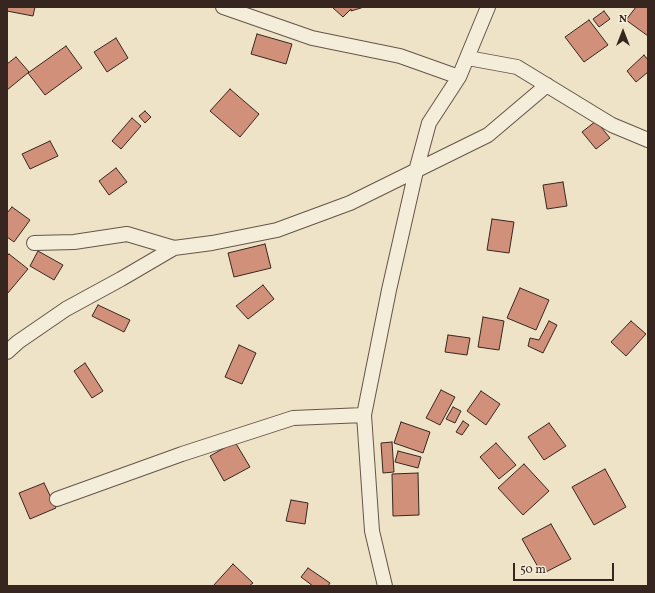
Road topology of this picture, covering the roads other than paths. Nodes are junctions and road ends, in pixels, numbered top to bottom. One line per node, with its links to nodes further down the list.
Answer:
1 (223, 7): 3 (street)
2 (488, 7): 4 (street)
3 (239, 9): 5 (street)
4 (468, 58): 5 (street); 6 (street)
5 (459, 77): 8 (street)
6 (547, 85): 7 (street); 8 (street)
7 (648, 140)
8 (416, 171): 10 (street); 12 (street)
9 (34, 243): 10 (street)
10 (174, 248): 11 (street)
11 (7, 352)
12 (364, 415): 13 (street); 14 (street)
13 (57, 499)
14 (385, 586)

